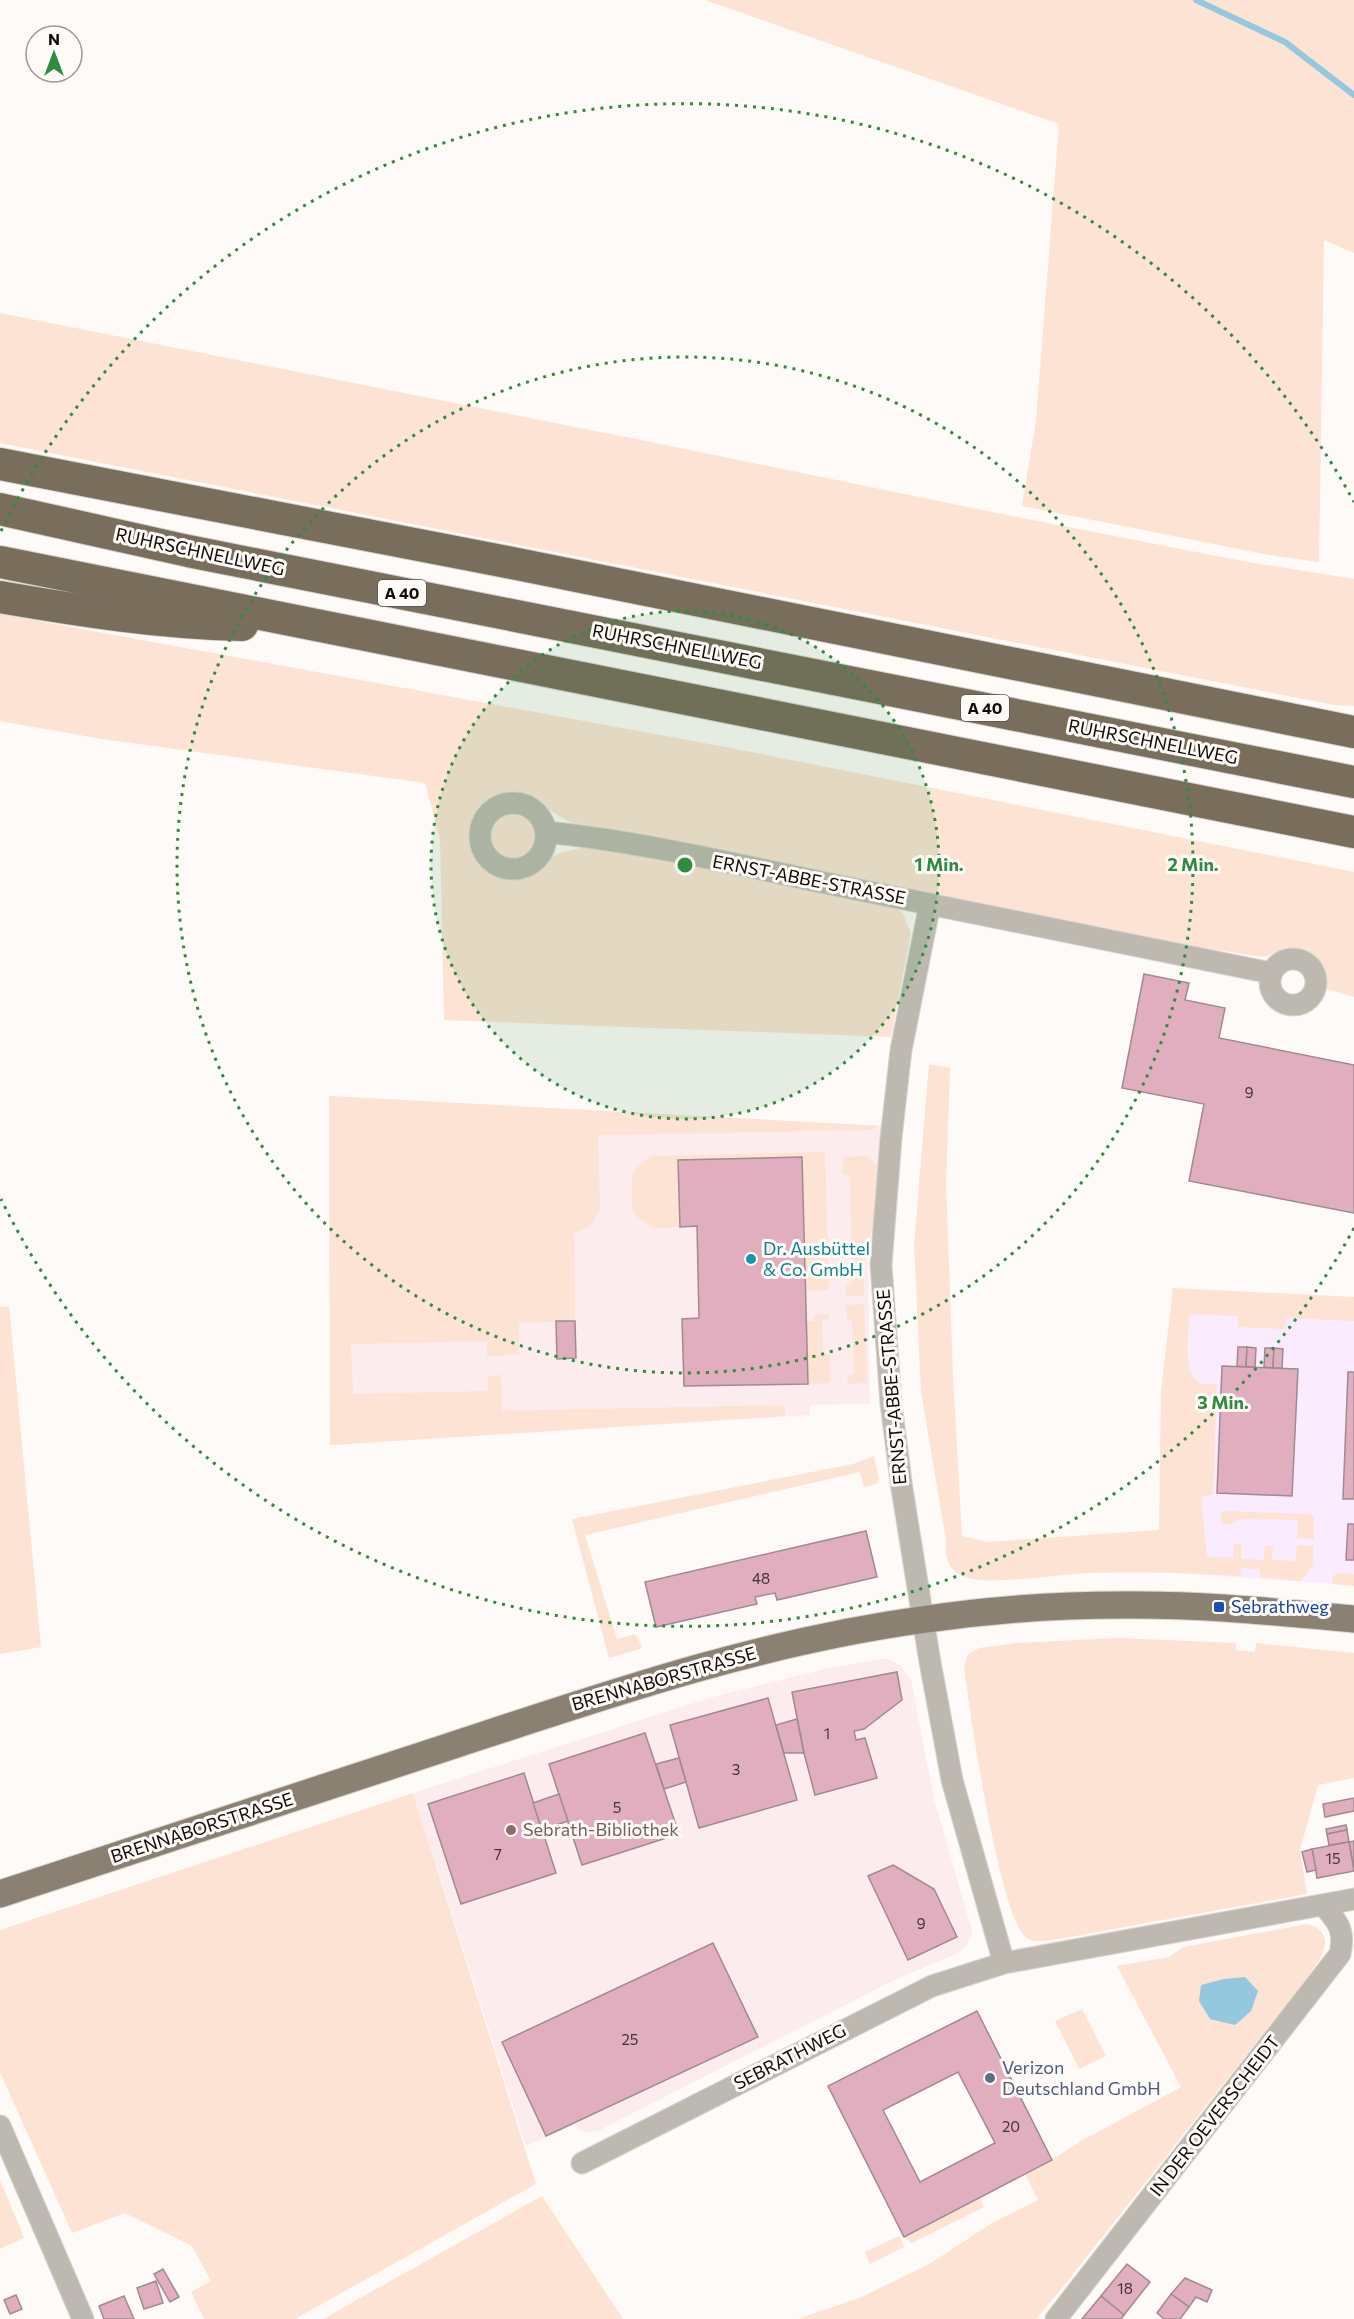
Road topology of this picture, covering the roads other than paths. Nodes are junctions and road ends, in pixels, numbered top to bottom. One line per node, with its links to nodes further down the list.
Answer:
1 (0, 464): 6 (highway)
2 (0, 509): 7 (highway, RUHRSCHNELLWEG / A 40)
3 (0, 562): 5 (highway)
4 (0, 597): 5 (highway)
5 (342, 630): 9 (highway)
6 (1354, 732)
7 (1354, 782)
8 (546, 832): 10 (street, ERNST-ABBE-STRASSE)
9 (1354, 832)
10 (930, 904): 11 (street, ERNST-ABBE-STRASSE); 12 (street, ERNST-ABBE-STRASSE)
11 (1271, 973)
12 (922, 1619): 13 (main road, BRENNABORSTRASSE); 14 (main road, BRENNABORSTRASSE); 17 (street)
13 (1354, 1619)
14 (0, 1894)
15 (1354, 1899): 16 (street, SEBRATHWEG)
16 (1324, 1906): 17 (street, SEBRATHWEG); 21 (street, IN DER OEVERSCHEIDT)
17 (1004, 1963): 19 (street, SEBRATHWEG)
18 (0, 2126): 20 (street)
19 (582, 2163)
20 (83, 2319)
21 (1056, 2319)

